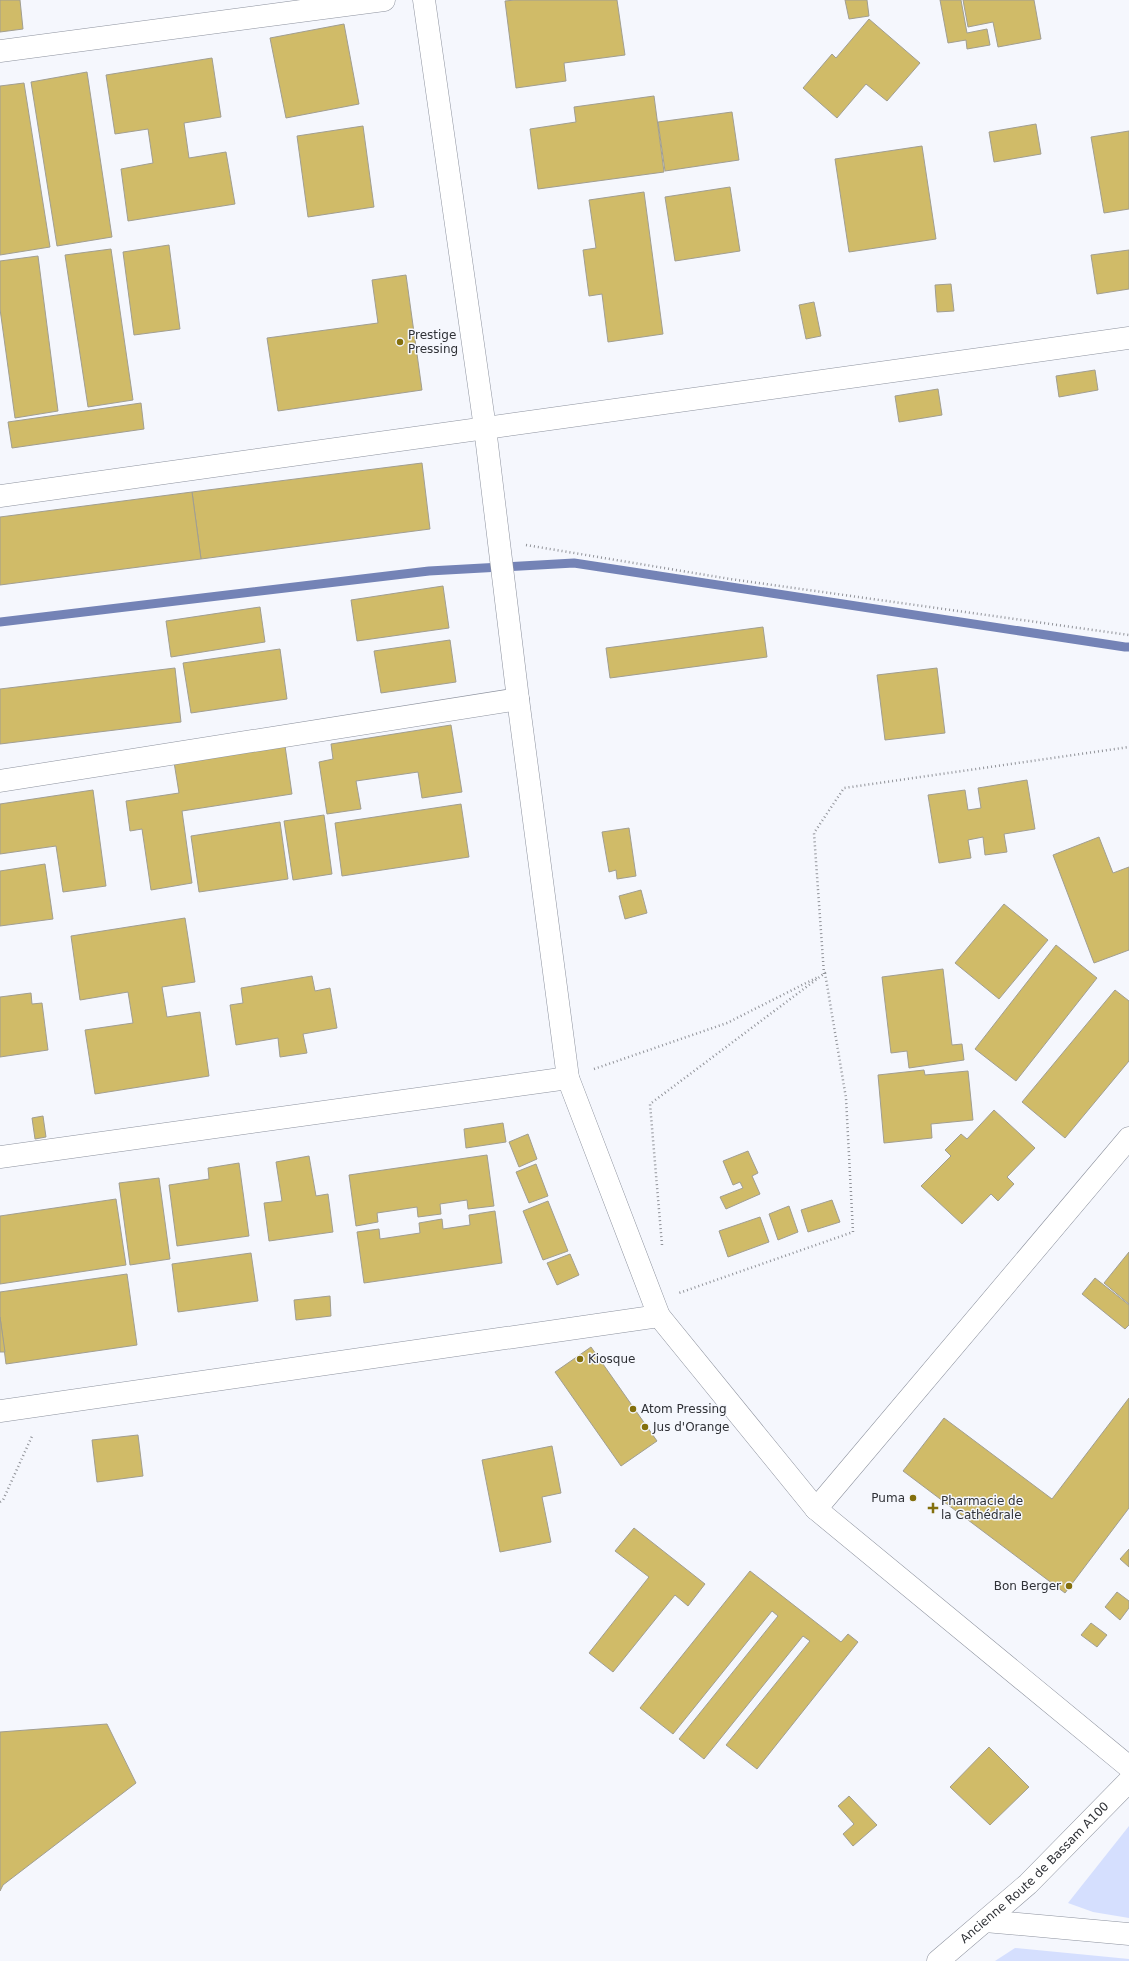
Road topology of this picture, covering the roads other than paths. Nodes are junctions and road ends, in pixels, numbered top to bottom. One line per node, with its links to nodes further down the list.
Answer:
1 (384, 0): 3 (street)
2 (424, 0): 5 (street)
3 (0, 51)
4 (1129, 338): 5 (street)
5 (485, 428): 6 (street); 7 (street)
6 (0, 496)
7 (518, 699): 8 (street); 9 (street)
8 (0, 781)
9 (568, 1078): 11 (street); 12 (street)
10 (1129, 1138): 14 (street)
11 (0, 1157)
12 (659, 1316): 13 (street); 14 (street)
13 (0, 1411)
14 (816, 1509): 15 (street)
15 (1129, 1767)
16 (1129, 1781): 17 (street, Ancienne Route de Bassam A100)
17 (985, 1921): 18 (street); 19 (street, Ancienne Route de Bassam A100)
18 (1129, 1934)
19 (938, 1961)

